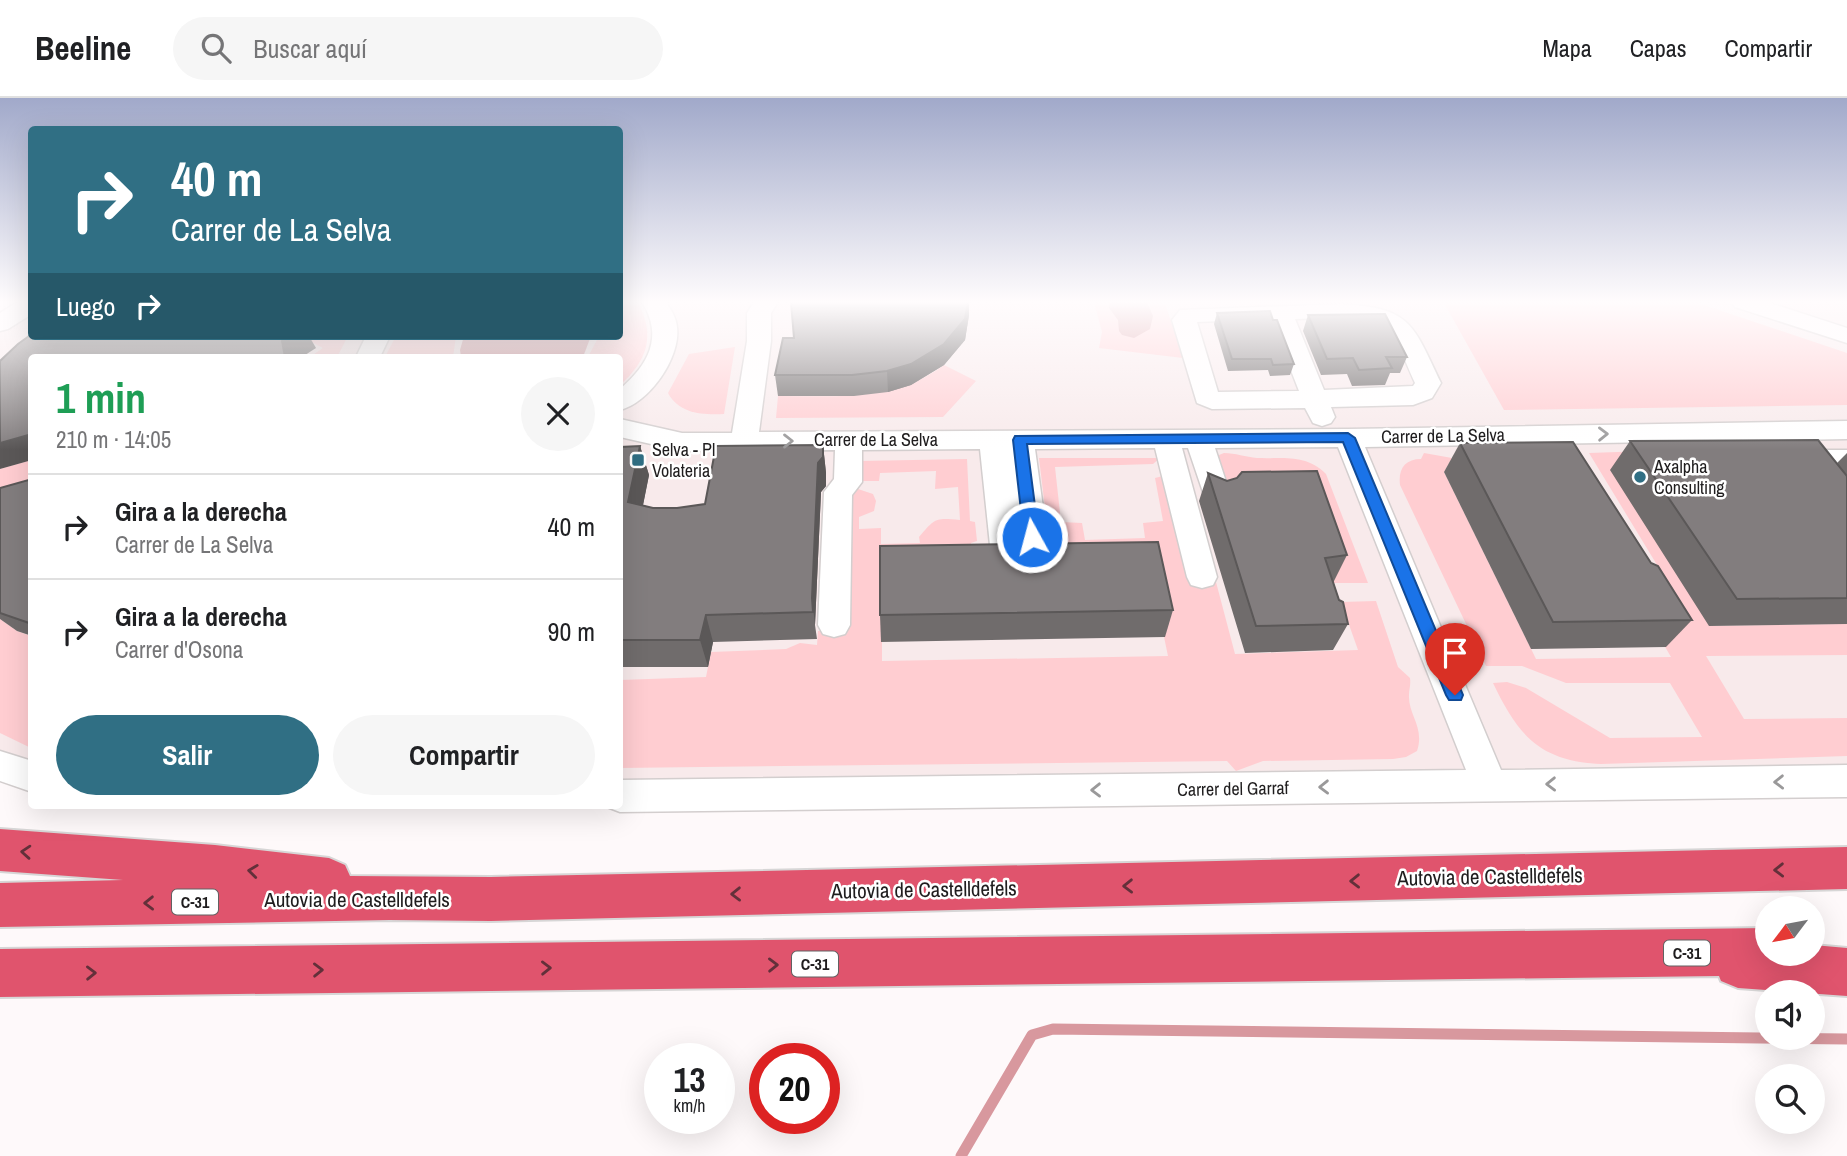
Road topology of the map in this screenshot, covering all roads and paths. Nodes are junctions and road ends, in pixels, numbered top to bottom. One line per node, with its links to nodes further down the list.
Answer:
1 (662, 351): 6 (street)
2 (757, 351): 15 (street)
3 (1193, 351): 7 (street)
4 (1296, 351): 7 (street)
5 (1412, 351): 7 (street)
6 (623, 399)
7 (1315, 399): 10 (street)
8 (623, 429): 15 (street, Carrer de La Selva)
9 (1847, 430): 10 (street, Carrer de La Selva, one-way to 9)
10 (1339, 438): 12 (street, Carrer de La Selva); 26 (street)
11 (1166, 439): 12 (street, Carrer de La Selva); 14 (street, Carrer de La Selva); 21 (street)
12 (1199, 439): 17 (street)
13 (849, 440): 14 (street, Carrer de La Selva); 15 (street, Carrer de La Selva, one-way to 13); 22 (street)
14 (1007, 440): 19 (street); 20 (street)
15 (744, 441)
16 (1847, 458): 18 (street)
17 (1217, 497)
18 (1847, 516)
19 (1032, 537)
20 (1005, 545)
21 (1202, 577)
22 (834, 625)
23 (0, 766): 24 (street)
24 (28, 776)
25 (1847, 781): 26 (street, Carrer del Garraf, one-way to 26)
26 (1490, 785): 27 (street, Carrer del Garraf, one-way to 27)
27 (623, 796)
28 (0, 850): 30 (highway, one-way to 28)
29 (1847, 868): 30 (highway, Autovia de Castelldefels / C-31, one-way to 30)
30 (491, 899): 31 (highway, Autovia de Castelldefels / C-31, one-way to 31)
31 (0, 905)
32 (1825, 951): 33 (highway)
33 (1847, 951)
34 (1755, 952): 35 (highway, C-31)
35 (1607, 954): 36 (highway); 37 (highway, C-31, one-way to 35)
36 (1847, 972)
37 (8, 974)

